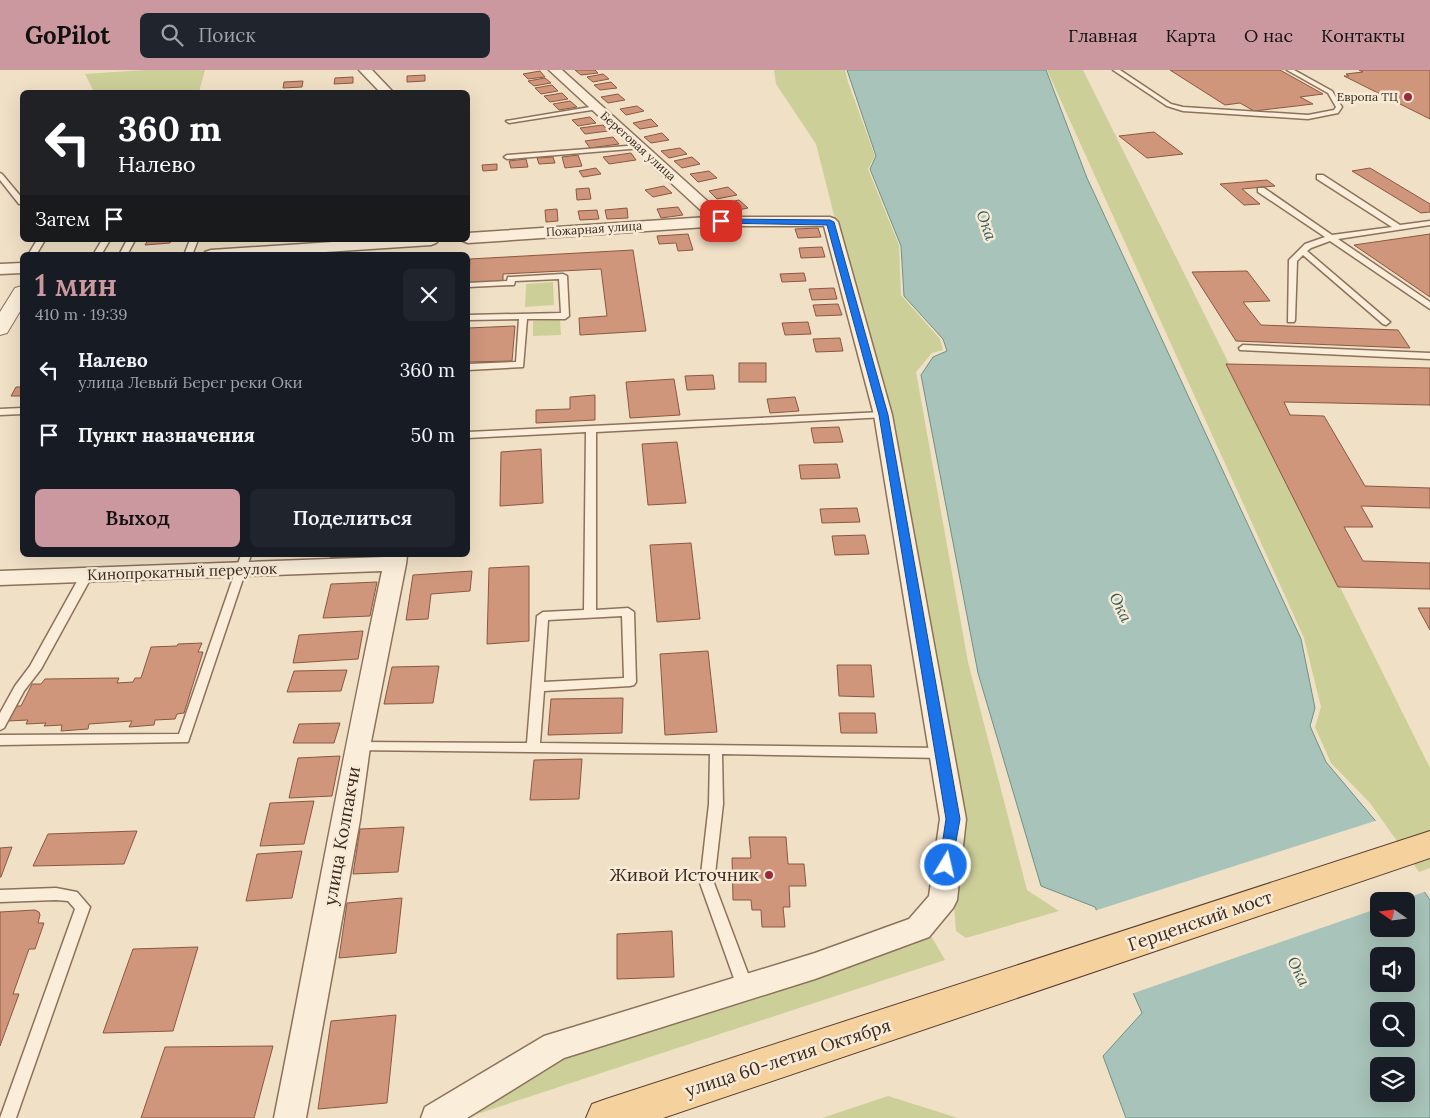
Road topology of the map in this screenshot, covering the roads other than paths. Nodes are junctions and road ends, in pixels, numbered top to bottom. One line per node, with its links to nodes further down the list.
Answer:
1 (365, 70): 5 (street)
2 (555, 70): 6 (street, Береговая улица)
3 (1116, 70): 4 (lane)
4 (1290, 70)
5 (385, 90)
6 (596, 108): 7 (lane); 8 (street, Береговая улица)
7 (510, 122)
8 (640, 147): 9 (lane); 14 (street, Береговая улица)
9 (507, 157)
10 (0, 176): 13 (lane)
11 (1320, 177): 16 (lane)
12 (1261, 190): 18 (lane)
13 (20, 200)
14 (721, 221): 17 (street, Пожарная улица); 37 (street, Пожарная улица)
15 (1430, 223): 16 (lane)
16 (1399, 228): 18 (lane)
17 (470, 238)
18 (1331, 238): 20 (lane); 26 (lane)
19 (379, 242): 21 (street)
20 (1303, 251): 29 (lane); 30 (lane)
21 (249, 252)
22 (20, 268): 23 (street)
23 (0, 269)
24 (470, 285): 27 (lane)
25 (20, 295): 31 (street)
26 (1430, 306)
27 (523, 316): 28 (lane); 34 (lane)
28 (470, 317)
29 (1291, 320)
30 (1386, 322)
31 (0, 329)
32 (1243, 348): 33 (lane)
33 (1430, 356)
34 (470, 367)
35 (20, 411): 36 (lane)
36 (0, 412)
37 (884, 415): 38 (lane); 51 (street)
38 (590, 429): 39 (lane); 44 (lane)
39 (470, 434)
40 (396, 559): 41 (street, Кинопрокатный переулок); 48 (street, улица Колпакчи)
41 (243, 562): 42 (street, Кинопрокатный переулок); 47 (lane)
42 (86, 576): 43 (street, Кинопрокатный переулок); 46 (lane)
43 (0, 578)
44 (590, 614): 45 (lane); 45 (lane)
45 (538, 687): 49 (lane)
46 (0, 725)
47 (0, 740)
48 (357, 746): 49 (lane); 57 (street, улица Колпакчи)
49 (533, 747): 50 (lane)
50 (716, 749): 51 (lane); 54 (lane)
51 (942, 753): 54 (street)
52 (1430, 844): 55 (main road, Герценский мост)
53 (0, 896): 56 (lane)
54 (745, 987): 58 (street)
55 (970, 998): 59 (main road, улица 60-летия Октября)
56 (8, 1118)
57 (290, 1118)
58 (437, 1118)
59 (606, 1118)

